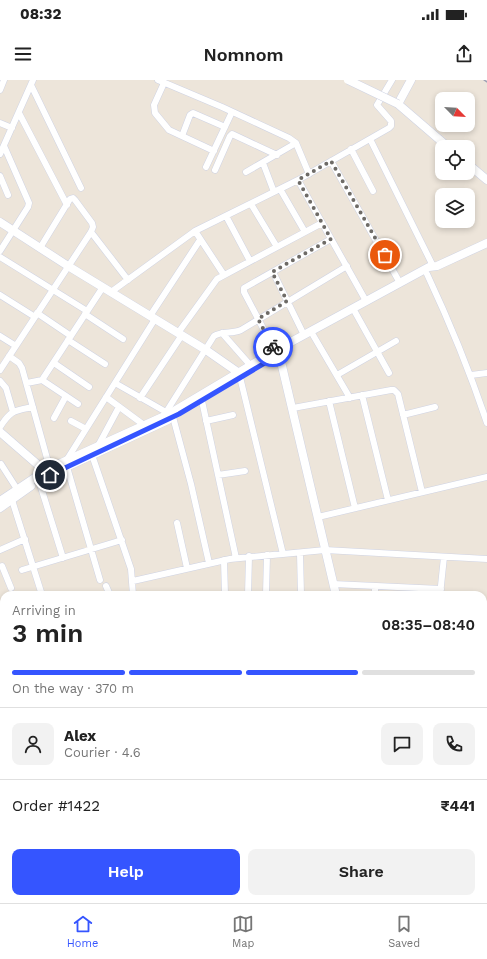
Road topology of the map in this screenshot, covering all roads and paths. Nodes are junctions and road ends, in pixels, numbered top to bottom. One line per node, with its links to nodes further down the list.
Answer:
1 (4, 80): 7 (street)
2 (348, 80): 8 (main road, bridge)
3 (411, 80): 8 (main road)
4 (161, 81): 9 (street); 14 (street)
5 (390, 81): 15 (street)
6 (32, 82): 10 (street); 33 (street)
7 (0, 90)
8 (398, 104): 16 (main road)
9 (232, 112): 12 (street); 17 (street)
10 (19, 113): 13 (street); 38 (street)
11 (0, 123): 13 (street)
12 (225, 127): 14 (street); 20 (street)
13 (12, 128): 18 (street)
14 (182, 136): 20 (street)
15 (370, 139): 19 (street); 57 (street)
16 (440, 140)
17 (296, 144): 22 (street); 29 (street)
18 (4, 146): 21 (street); 42 (street)
19 (351, 149): 23 (street); 35 (street)
20 (214, 151): 25 (street)
21 (0, 154)
22 (277, 154): 24 (street); 26 (street)
23 (331, 161): 29 (street); 62 (street)
24 (263, 163): 28 (street); 34 (street)
25 (206, 167)
26 (215, 170)
27 (475, 170): 32 (main road)
28 (246, 172)
29 (309, 174): 31 (street)
30 (0, 176): 36 (street)
31 (298, 180): 34 (street); 41 (street)
32 (487, 180)
33 (81, 188)
34 (277, 191): 37 (street); 45 (street)
35 (373, 191)
36 (8, 196)
37 (250, 204): 39 (street); 50 (street)
38 (67, 205): 44 (street); 51 (street)
39 (226, 216): 43 (street); 54 (street)
40 (0, 222): 42 (main road)
41 (322, 223): 45 (street); 46 (street)
42 (13, 230): 51 (main road); 52 (street)
43 (195, 231): 47 (street); 61 (street)
44 (91, 232): 55 (street); 61 (street)
45 (304, 232): 50 (street)
46 (331, 239): 56 (street); 58 (street)
47 (200, 240): 60 (street); 72 (street)
48 (487, 243): 57 (main road)
49 (487, 246): 57 (street)
50 (277, 247): 54 (street)
51 (40, 248): 55 (main road)
52 (0, 251)
53 (0, 257): 64 (street)
54 (250, 261): 60 (street)
55 (68, 266): 63 (main road); 64 (street)
56 (347, 266): 67 (street); 68 (street)
57 (435, 267): 59 (main road); 62 (main road)
58 (272, 272): 67 (street); 73 (street)
59 (427, 274): 70 (main road); 94 (street)
60 (224, 275): 75 (street)
61 (128, 280): 65 (street)
62 (400, 282): 68 (main road)
63 (102, 287): 65 (main road); 69 (street)
64 (53, 289): 69 (street); 71 (street)
65 (111, 292): 72 (main road)
66 (0, 295): 71 (street)
67 (287, 301): 73 (street); 76 (street)
68 (366, 301): 76 (main road)
69 (86, 312): 79 (street); 80 (street)
70 (355, 312): 77 (main road); 85 (street)
71 (36, 315): 79 (street); 82 (street)
72 (152, 318): 75 (main road); 99 (street)
73 (258, 319): 74 (street); 84 (street)
74 (222, 333): 83 (street); 89 (street)
75 (180, 334): 83 (main road); 104 (street)
76 (304, 335): 84 (main road)
77 (313, 335): 84 (main road); 93 (street)
78 (0, 336): 82 (street)
79 (70, 338): 87 (street); 88 (street)
80 (123, 339)
81 (396, 341): 85 (street)
82 (16, 346): 86 (street)
83 (206, 350): 95 (main road); 114 (street)
84 (278, 351): 89 (main road); 95 (main road); 112 (main road)
85 (377, 352): 91 (street); 93 (street)
86 (9, 356): 90 (street); 98 (street)
87 (54, 363): 96 (street); 100 (street)
88 (106, 364)
89 (251, 366): 95 (main road)
90 (0, 370)
91 (389, 373)
92 (487, 373): 94 (street)
93 (337, 375): 105 (street)
94 (471, 375): 121 (street)
95 (239, 376): 106 (main road); 114 (main road); 150 (street)
96 (42, 380): 98 (street); 102 (street)
97 (0, 381): 113 (street)
98 (27, 383): 109 (street)
99 (115, 383): 103 (street); 104 (street)
100 (90, 386)
101 (362, 395): 105 (street); 116 (street); 139 (street)
102 (66, 396): 108 (street); 118 (street)
103 (106, 397): 110 (street); 124 (street)
104 (140, 398): 114 (street)
105 (350, 398): 107 (street)
106 (202, 400): 117 (main road); 120 (street)
107 (329, 401): 112 (street); 141 (street)
108 (78, 404)
109 (33, 407): 113 (street); 131 (street)
110 (119, 407): 122 (street); 126 (street)
111 (435, 407): 116 (street)
112 (293, 408): 142 (main road)
113 (12, 412): 123 (street)
114 (164, 415): 122 (main road)
115 (233, 415): 120 (street)
116 (403, 415): 136 (street)
117 (173, 417): 127 (main road); 158 (street)
118 (54, 418)
119 (70, 421): 124 (street)
120 (206, 421): 132 (street)
121 (487, 423)
122 (144, 425): 126 (main road)
123 (0, 427)
124 (86, 429): 129 (street)
125 (0, 432): 131 (main road)
126 (98, 446): 129 (main road)
127 (92, 455): 129 (main road); 145 (street)
128 (1, 464): 135 (street)
129 (66, 464): 131 (main road); 147 (street)
130 (245, 471): 132 (street)
131 (48, 472): 134 (main road); 135 (main road)
132 (218, 475): 155 (street)
133 (487, 477): 136 (street)
134 (39, 481): 138 (main road); 154 (street)
135 (17, 489): 137 (main road)
136 (422, 492): 139 (street)
137 (0, 500)
138 (12, 500): 140 (main road); 144 (street)
139 (388, 500): 141 (street)
140 (0, 508)
141 (355, 508): 142 (street)
142 (318, 517): 148 (main road)
143 (177, 524): 161 (street)
144 (25, 539): 146 (street); 160 (street)
145 (122, 540): 147 (street); 166 (street)
146 (0, 550)
147 (91, 550): 154 (street); 164 (street)
148 (325, 550): 149 (street); 153 (street); 167 (main road)
149 (300, 553): 150 (street); 178 (street)
150 (283, 554): 151 (street)
151 (267, 555): 152 (street); 177 (street)
152 (249, 556): 155 (street); 176 (street)
153 (444, 557): 156 (street); 182 (street)
154 (63, 558): 160 (street)
155 (236, 558): 157 (street)
156 (487, 559)
157 (224, 560): 158 (street); 175 (street)
158 (210, 563): 161 (street)
159 (2, 566): 163 (street)
160 (34, 566): 162 (street); 172 (street)
161 (187, 568): 166 (street)
162 (22, 570)
163 (7, 578): 165 (street); 170 (street)
164 (100, 580)
165 (0, 581)
166 (133, 581): 174 (street)
167 (333, 584): 169 (street); 179 (main road)
168 (106, 586): 173 (street)
169 (375, 586): 171 (street); 180 (street)
170 (11, 588)
171 (409, 588): 181 (street)
172 (41, 591)
173 (108, 591)
174 (133, 591)
175 (224, 591)
176 (248, 591)
177 (266, 591)
178 (301, 591)
179 (335, 591)
180 (375, 591)
181 (432, 591)
182 (440, 591)

